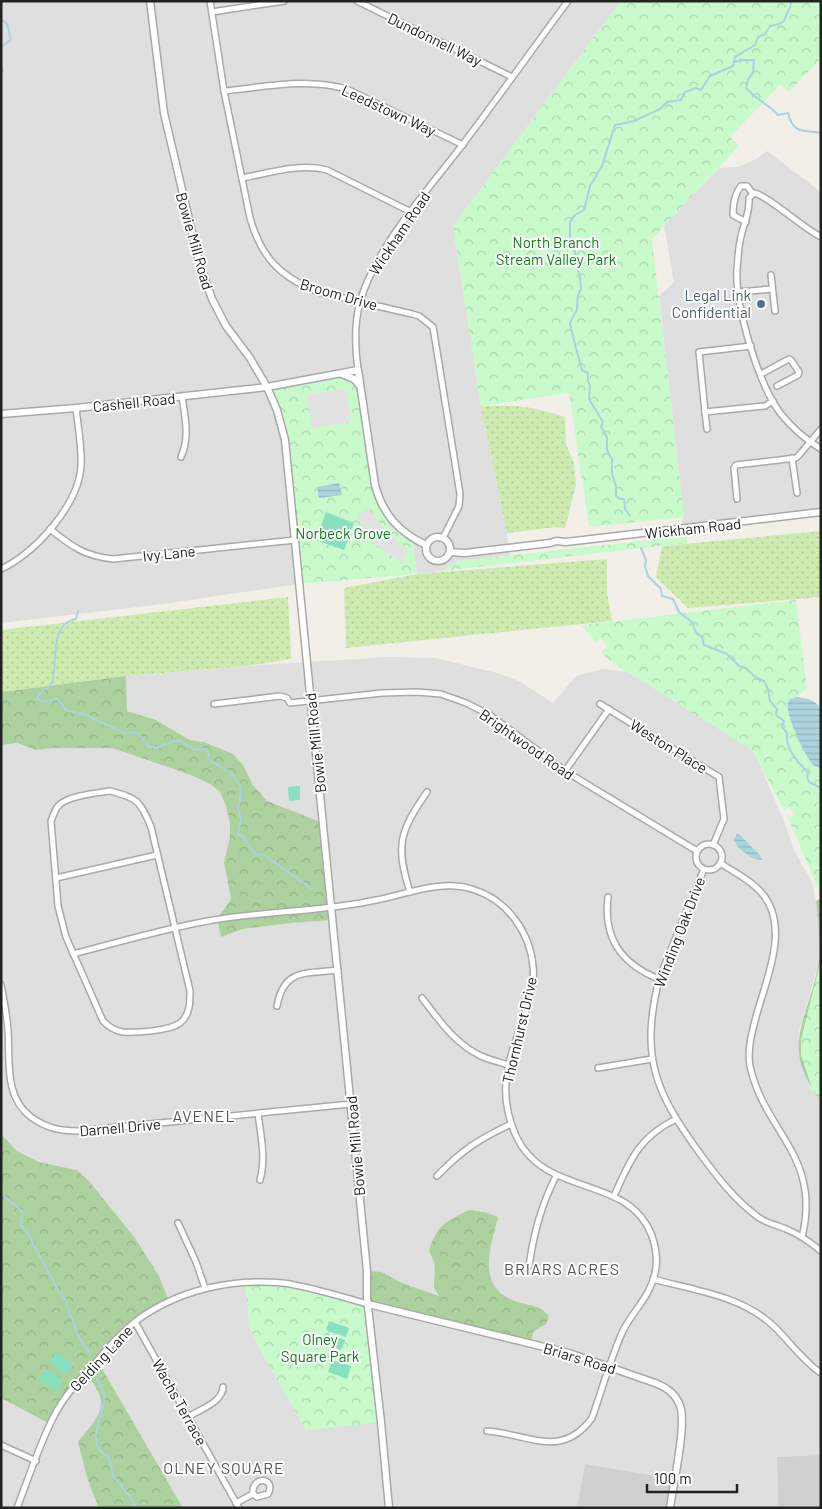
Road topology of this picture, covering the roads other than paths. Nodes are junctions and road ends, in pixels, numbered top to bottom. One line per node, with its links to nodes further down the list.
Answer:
1 (150, 1): 26 (street, Bowie Mill Road)
2 (210, 1): 6 (street, Broom Drive)
3 (284, 1): 6 (street)
4 (357, 1): 7 (street, Dundonnell Way)
5 (568, 1): 7 (street, Wickham Road)
6 (212, 12): 8 (street, Broom Drive)
7 (512, 77): 9 (street, Wickham Road)
8 (224, 92): 9 (street, Leedstown Way); 10 (street, Broom Drive)
9 (463, 144): 12 (street, Wickham Road)
10 (242, 178): 12 (street); 18 (street, Broom Drive)
11 (753, 194): 13 (street); 13 (street); 14 (street)
12 (411, 212): 18 (street, Wickham Road)
13 (746, 222): 17 (street)
14 (821, 238)
15 (772, 274): 16 (street)
16 (772, 289): 17 (street); 19 (street)
17 (738, 292): 20 (street)
18 (360, 302): 21 (street, Wickham Road); 42 (street, Broom Drive)
19 (775, 311)
20 (751, 346): 23 (street); 30 (street)
21 (358, 370): 22 (street, Cashell Road); 24 (street, Wickham Road)
22 (341, 373): 24 (street); 26 (street, Cashell Road)
23 (761, 374): 25 (street); 28 (street)
24 (360, 386): 44 (street, Wickham Road)
25 (777, 386)
26 (267, 387): 27 (street, Cashell Road); 43 (street, Bowie Mill Road)
27 (182, 397): 29 (street, Cashell Road); 36 (street)
28 (773, 401): 30 (street); 34 (street)
29 (76, 408): 31 (street, Cashell Road); 41 (street)
30 (705, 412): 32 (street)
31 (1, 414)
32 (707, 429)
33 (821, 429): 34 (street)
34 (810, 442): 35 (street); 37 (street)
35 (821, 449)
36 (181, 456)
37 (792, 458): 38 (street); 39 (street)
38 (796, 493)
39 (737, 499)
40 (821, 512): 45 (street, Wickham Road)
41 (50, 529): 43 (street, Ivy Lane); 46 (street)
42 (443, 538): 44 (street); 45 (street)
43 (295, 540): 47 (street, Bowie Mill Road)
44 (426, 545): 45 (street)
45 (450, 552)
46 (1, 568)
47 (311, 700): 48 (street, Brightwood Road); 51 (street, Brightwood Road); 61 (street, Bowie Mill Road)
48 (214, 704)
49 (600, 704): 50 (street, Weston Place)
50 (609, 709): 51 (street); 53 (street, Weston Place)
51 (564, 771): 54 (street, Brightwood Road)
52 (427, 792): 59 (street)
53 (713, 845): 54 (street); 56 (street)
54 (698, 851): 57 (street)
55 (157, 855): 58 (street); 58 (street); 62 (street)
56 (720, 863): 57 (street); 76 (street)
57 (704, 869): 65 (street, Winding Oak Drive)
58 (56, 878): 63 (street)
59 (410, 892): 61 (street, Thornhurst Drive); 70 (street, Thornhurst Drive)
60 (608, 897): 65 (street)
61 (332, 907): 62 (street, Thornhurst Drive); 64 (street, Bowie Mill Road)
62 (174, 928): 63 (street, Thornhurst Drive); 63 (street)
63 (73, 954)
64 (338, 970): 68 (street); 72 (street, Bowie Mill Road)
65 (659, 979): 69 (street, Winding Oak Drive)
66 (1, 985): 73 (street, Darnell Drive)
67 (422, 998): 70 (street)
68 (277, 1006)
69 (652, 1060): 71 (street); 74 (street, Winding Oak Drive)
70 (508, 1065): 75 (street, Thornhurst Drive)
71 (598, 1068)
72 (352, 1104): 73 (street, Darnell Drive); 88 (street, Bowie Mill Road)
73 (258, 1114): 79 (street)
74 (676, 1119): 80 (street); 83 (street, Winding Oak Drive)
75 (511, 1124): 77 (street); 78 (street, Thornhurst Drive)
76 (791, 1138)
77 (438, 1176)
78 (556, 1176): 80 (street, Thornhurst Drive); 85 (street)
79 (260, 1180)
80 (614, 1196): 86 (street, Thornhurst Drive)
81 (812, 1203): 83 (street)
82 (178, 1223): 87 (street)
83 (802, 1236): 84 (street, Winding Oak Drive)
84 (821, 1252)
85 (529, 1266)
86 (653, 1280): 90 (street, Thornhurst Drive); 91 (street)
87 (205, 1288): 88 (street, Gelding Lane); 89 (street, Gelding Lane)
88 (368, 1304): 90 (street, Briars Road); 100 (street, Bowie Mill Road)
89 (135, 1322): 93 (street, Wachs Terrace); 96 (street, Gelding Lane)
90 (610, 1366): 94 (street, Thornhurst Drive); 101 (street, Briars Road)
91 (821, 1373)
92 (223, 1387): 93 (street)
93 (188, 1417): 98 (street, Wachs Terrace)
94 (487, 1431)
95 (1, 1445): 96 (street)
96 (36, 1461): 99 (street, Gelding Lane)
97 (253, 1494): 98 (street)
98 (237, 1505)
99 (17, 1508)
100 (389, 1508)
101 (670, 1508)

